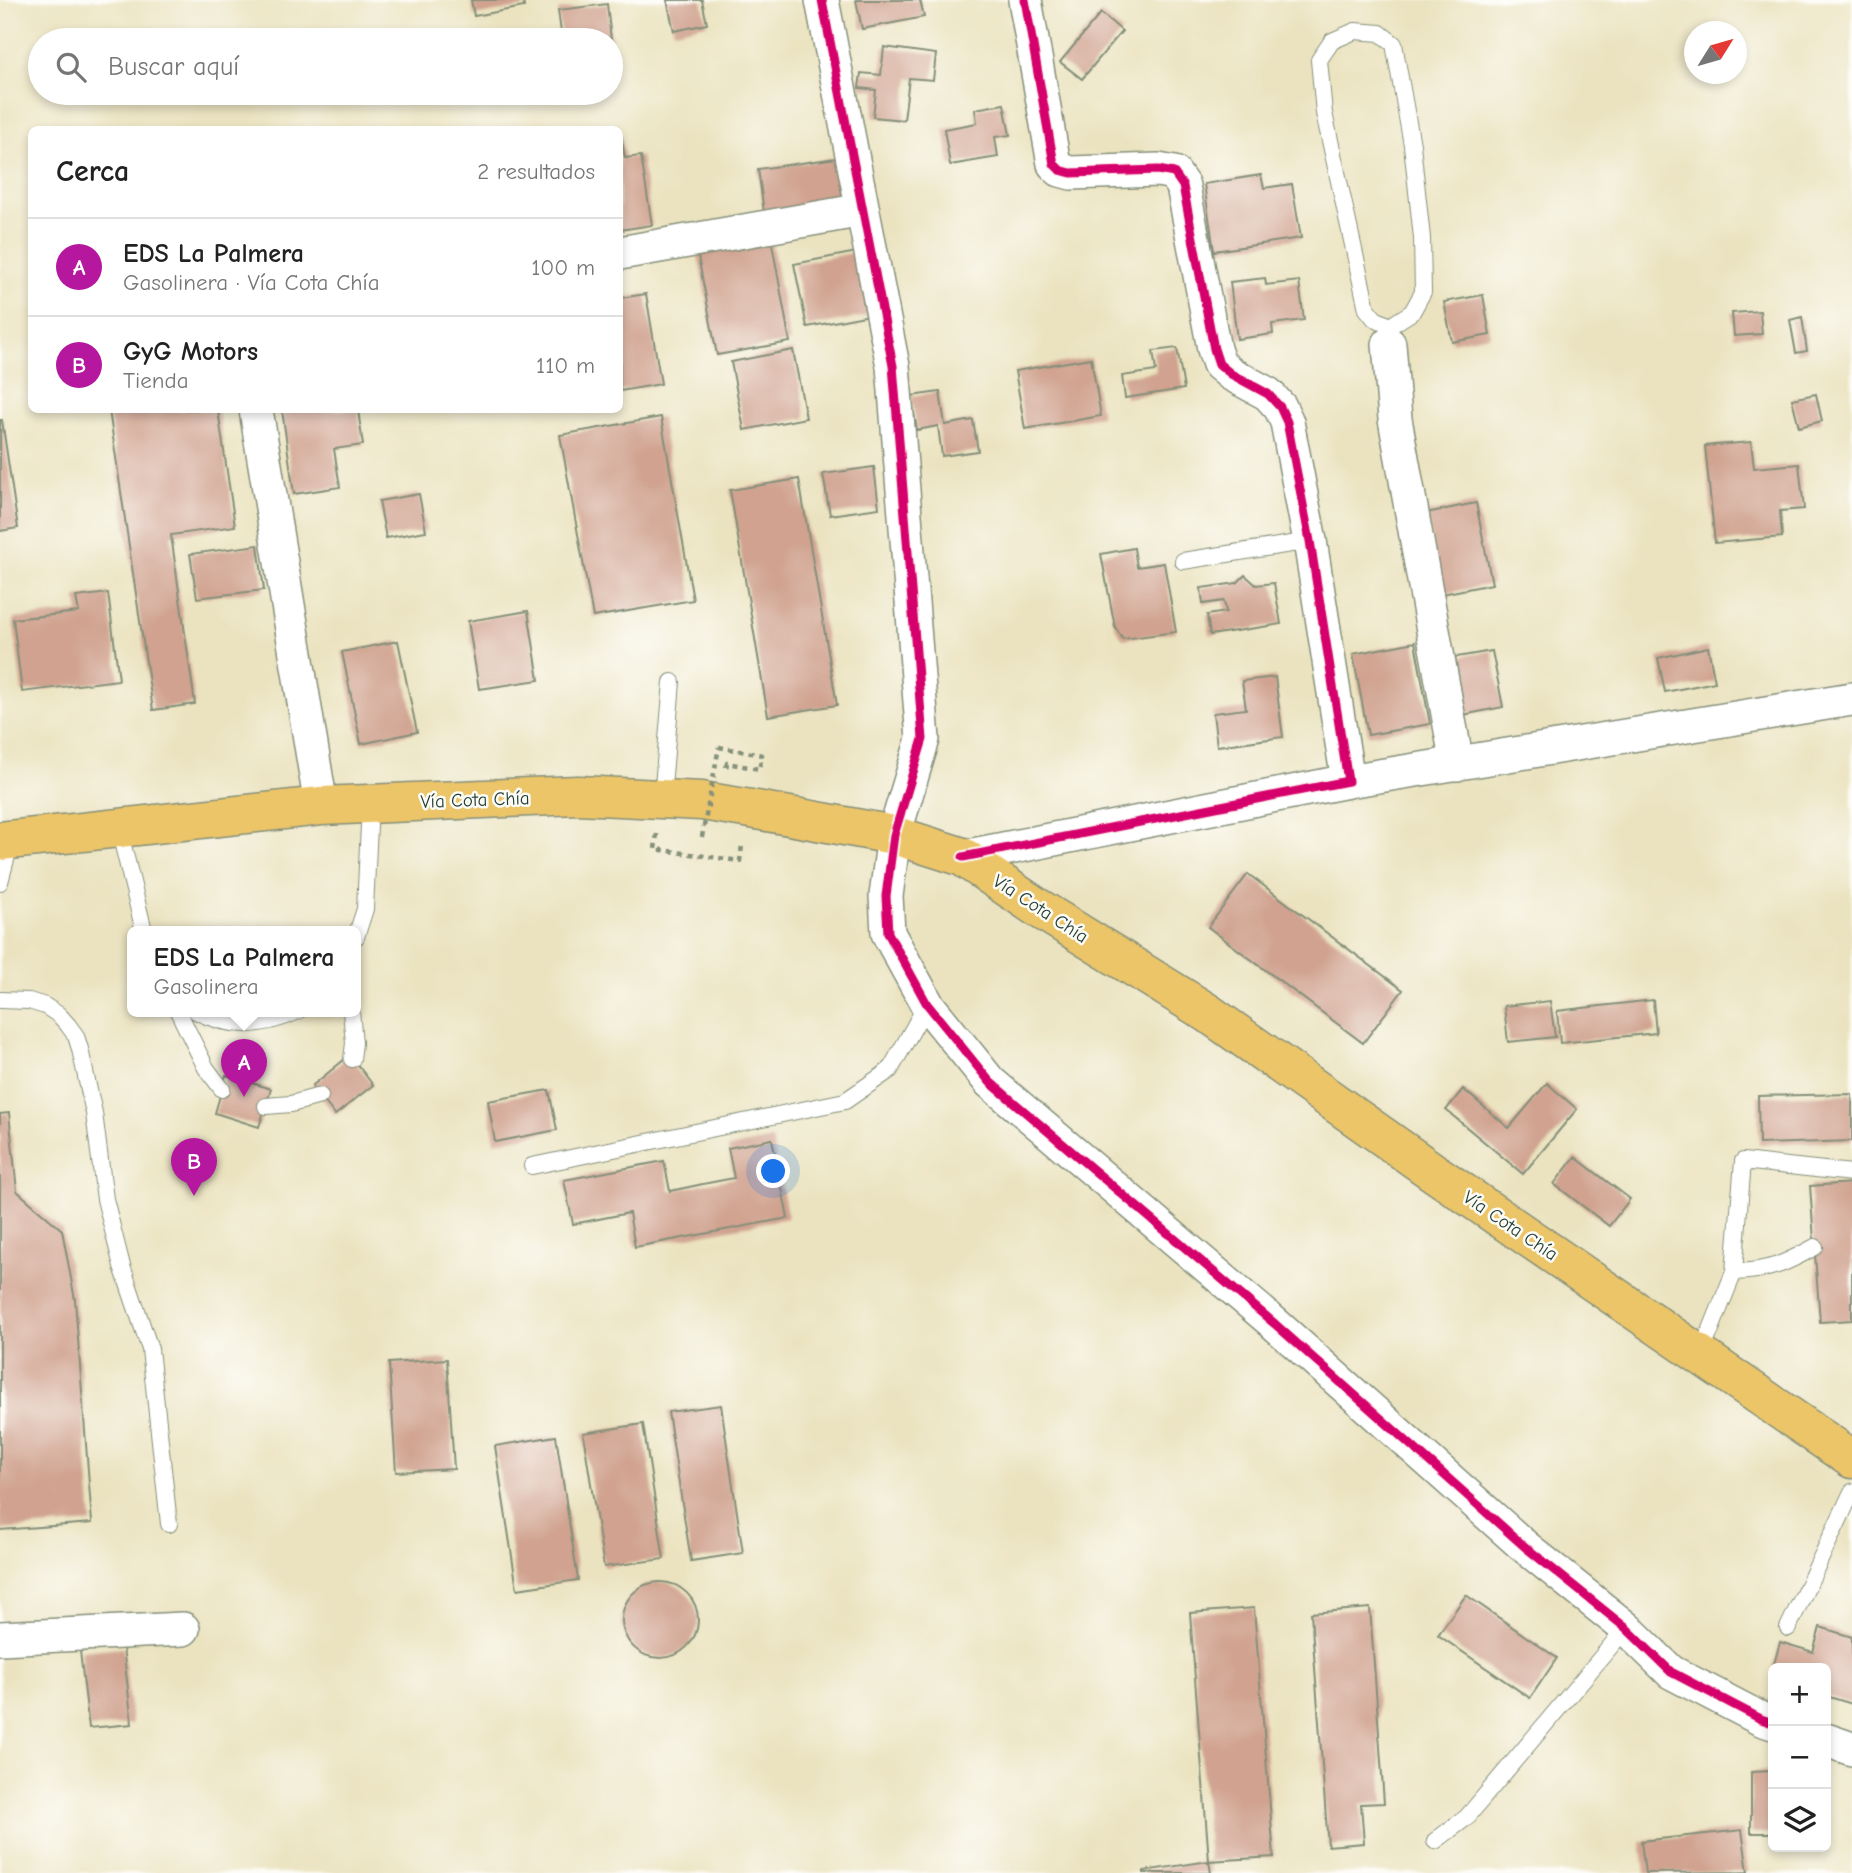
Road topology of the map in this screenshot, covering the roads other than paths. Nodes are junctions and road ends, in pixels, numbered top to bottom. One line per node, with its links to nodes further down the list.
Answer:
1 (822, 0): 3 (street)
2 (1025, 0): 7 (street)
3 (863, 210): 4 (street); 17 (street)
4 (623, 252)
5 (1390, 335): 5 (lane); 11 (street)
6 (256, 413): 15 (street)
7 (1310, 541): 8 (lane); 12 (street)
8 (1183, 562)
9 (672, 682): 13 (lane)
10 (1852, 699): 11 (street)
11 (1457, 764): 12 (street)
12 (1348, 780): 19 (street)
13 (662, 800): 14 (main road, Vía Cota Chía); 17 (main road, Vía Cota Chía)
14 (370, 804): 15 (main road, Vía Cota Chía); 22 (lane)
15 (321, 806): 16 (main road, Vía Cota Chía)
16 (119, 829): 18 (main road, Vía Cota Chía); 21 (lane)
17 (894, 835): 19 (main road, Vía Cota Chía); 24 (street)
18 (6, 841): 20 (lane)
19 (962, 857): 37 (main road, Vía Cota Chía)
20 (0, 882)
21 (143, 926)
22 (360, 926)
23 (0, 1000): 40 (lane)
24 (927, 1004): 33 (lane); 41 (street)
25 (181, 1017): 30 (lane)
26 (206, 1017): 27 (lane)
27 (284, 1017)
28 (352, 1017): 29 (lane)
29 (352, 1059)
30 (222, 1089)
31 (320, 1096): 32 (lane)
32 (266, 1106)
33 (532, 1166)
34 (1852, 1173): 36 (lane)
35 (1815, 1247): 36 (lane)
36 (1734, 1272): 37 (lane)
37 (1701, 1354): 38 (main road, Vía Cota Chía)
38 (1852, 1459)
39 (1852, 1492): 43 (lane)
40 (169, 1524)
41 (1626, 1628): 45 (street); 48 (lane)
42 (183, 1629): 44 (street)
43 (1788, 1629)
44 (0, 1638)
45 (1768, 1721)
46 (1831, 1742): 47 (street)
47 (1852, 1749)
48 (1434, 1841)

